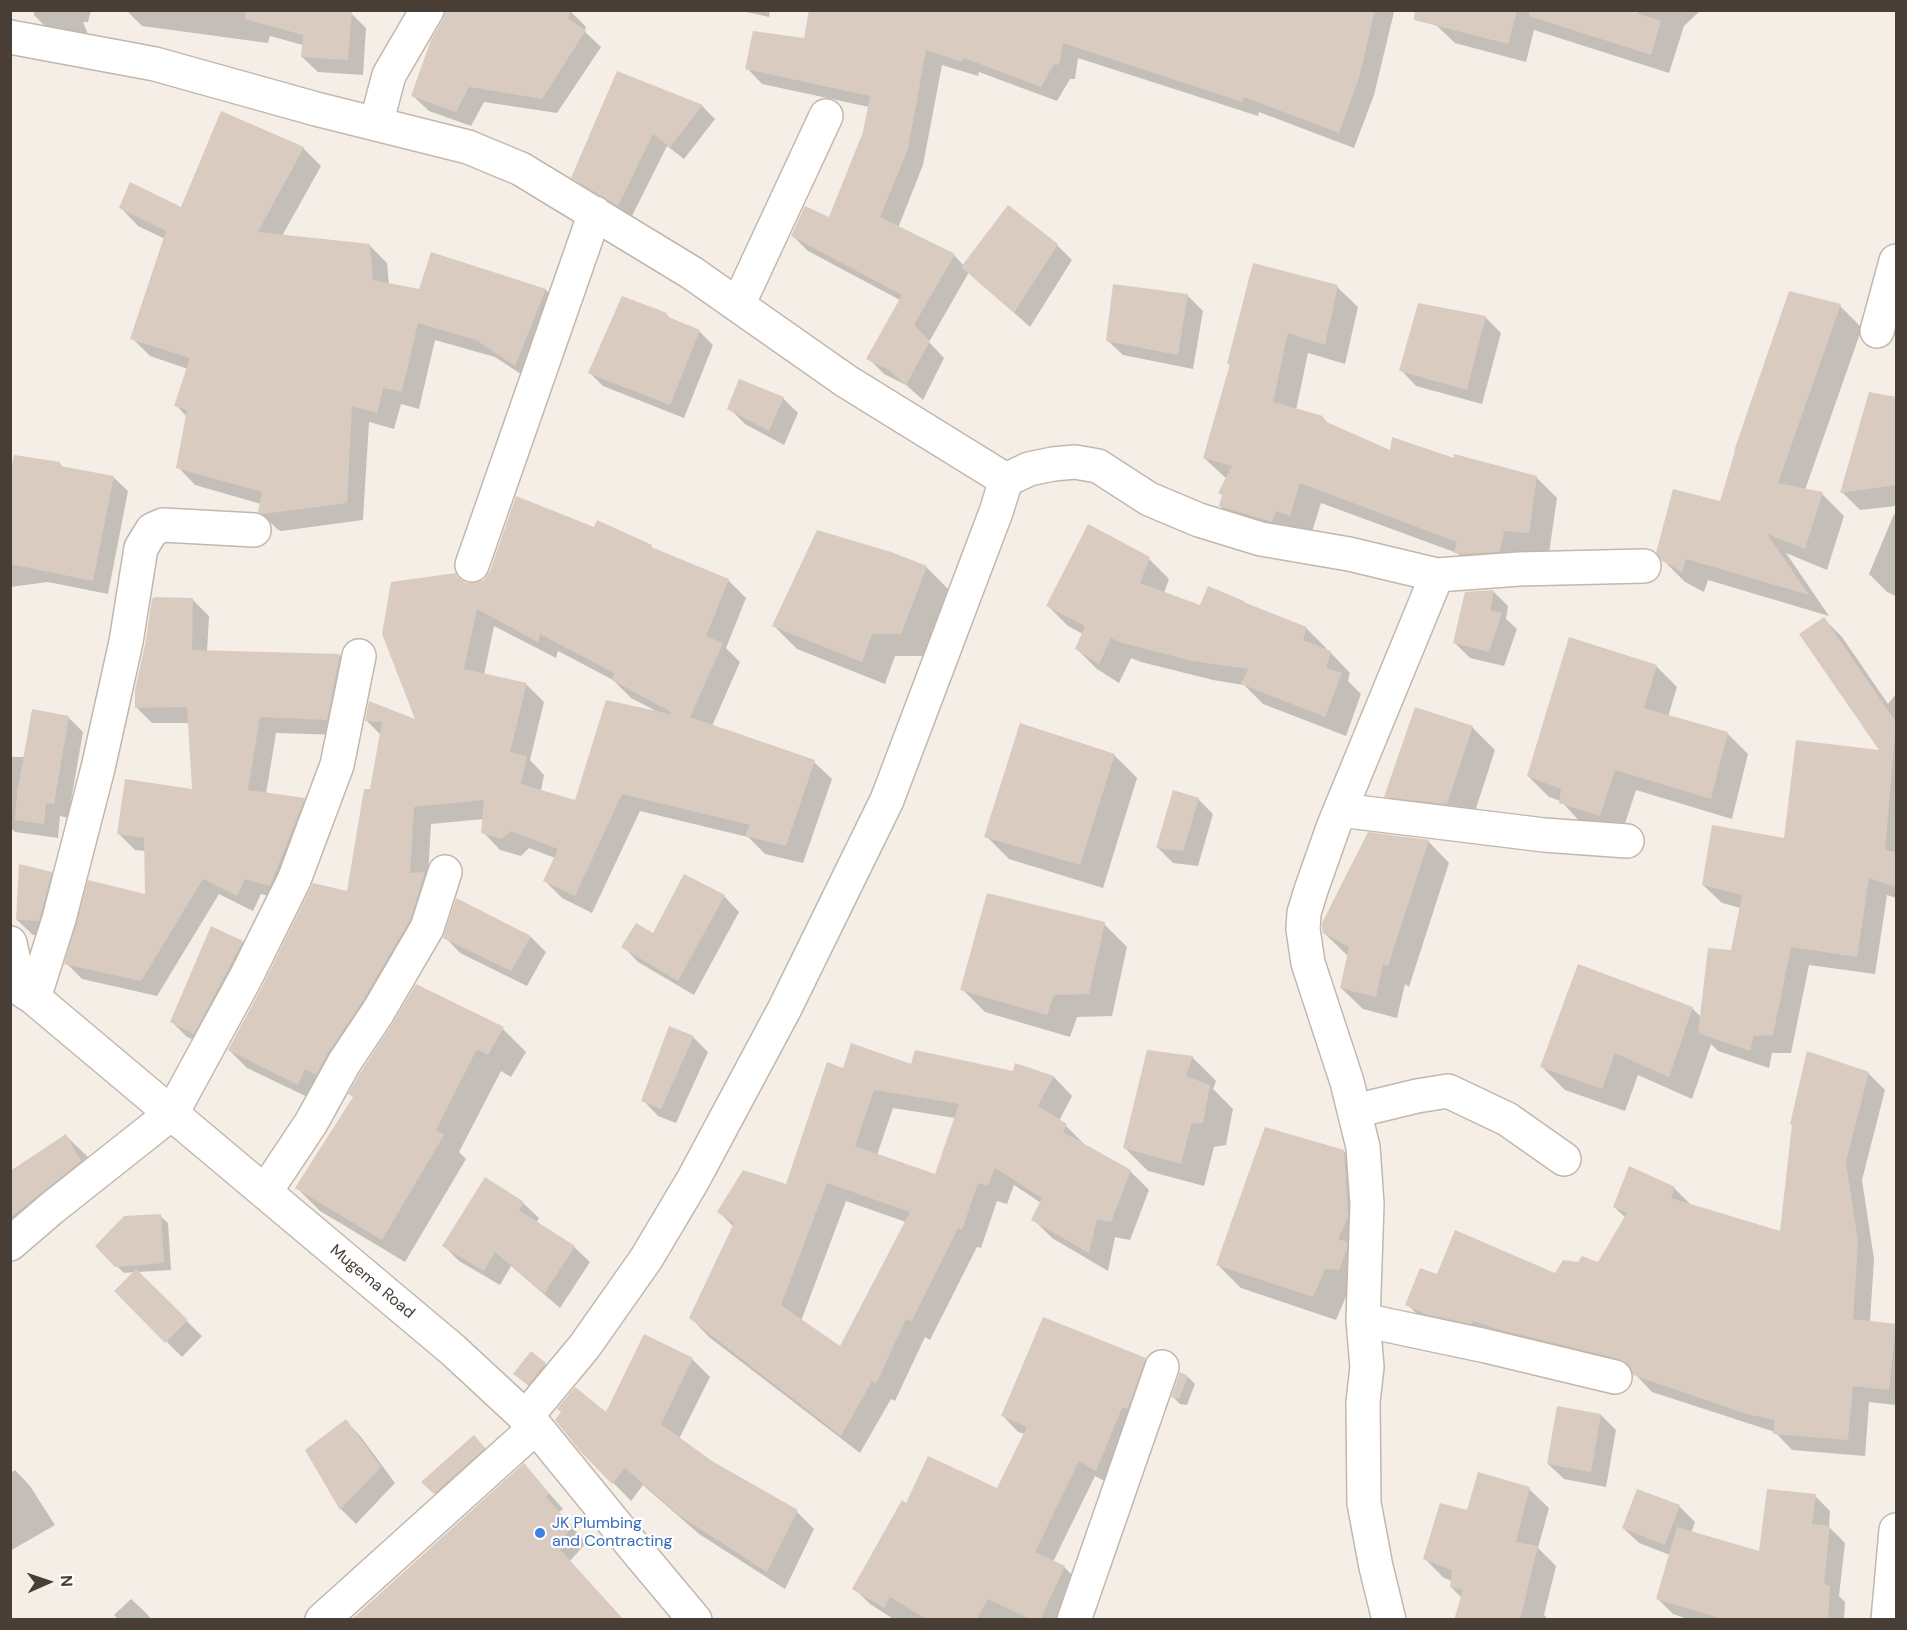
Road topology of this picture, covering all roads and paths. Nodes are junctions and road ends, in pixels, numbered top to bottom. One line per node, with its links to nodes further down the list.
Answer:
1 (427, 10): 4 (street)
2 (10, 36): 4 (street)
3 (826, 116): 7 (street)
4 (376, 124): 5 (street)
5 (595, 213): 7 (street); 11 (street)
6 (1896, 261): 8 (street)
7 (738, 305): 9 (street)
8 (1876, 331)
9 (1006, 480): 13 (street); 28 (street)
10 (254, 530): 19 (street)
11 (472, 565)
12 (1644, 566): 13 (street)
13 (1437, 575): 15 (street)
14 (358, 656): 21 (street)
15 (1340, 810): 16 (street); 20 (street)
16 (1627, 841)
17 (445, 872): 23 (street)
18 (10, 943): 19 (street)
19 (22, 990): 21 (street, Mugema Road)
20 (1355, 1111): 22 (street); 25 (street)
21 (172, 1113): 23 (street, Mugema Road); 24 (street)
22 (1564, 1160)
23 (266, 1192): 28 (street, Mugema Road)
24 (10, 1244)
25 (1363, 1320): 27 (street); 33 (street)
26 (1162, 1367): 32 (street)
27 (1615, 1377)
28 (530, 1422): 30 (street); 31 (street, Mugema Road)
29 (1896, 1530): 34 (street)
30 (322, 1620)
31 (695, 1620)
32 (1074, 1620)
33 (1389, 1620)
34 (1888, 1620)

